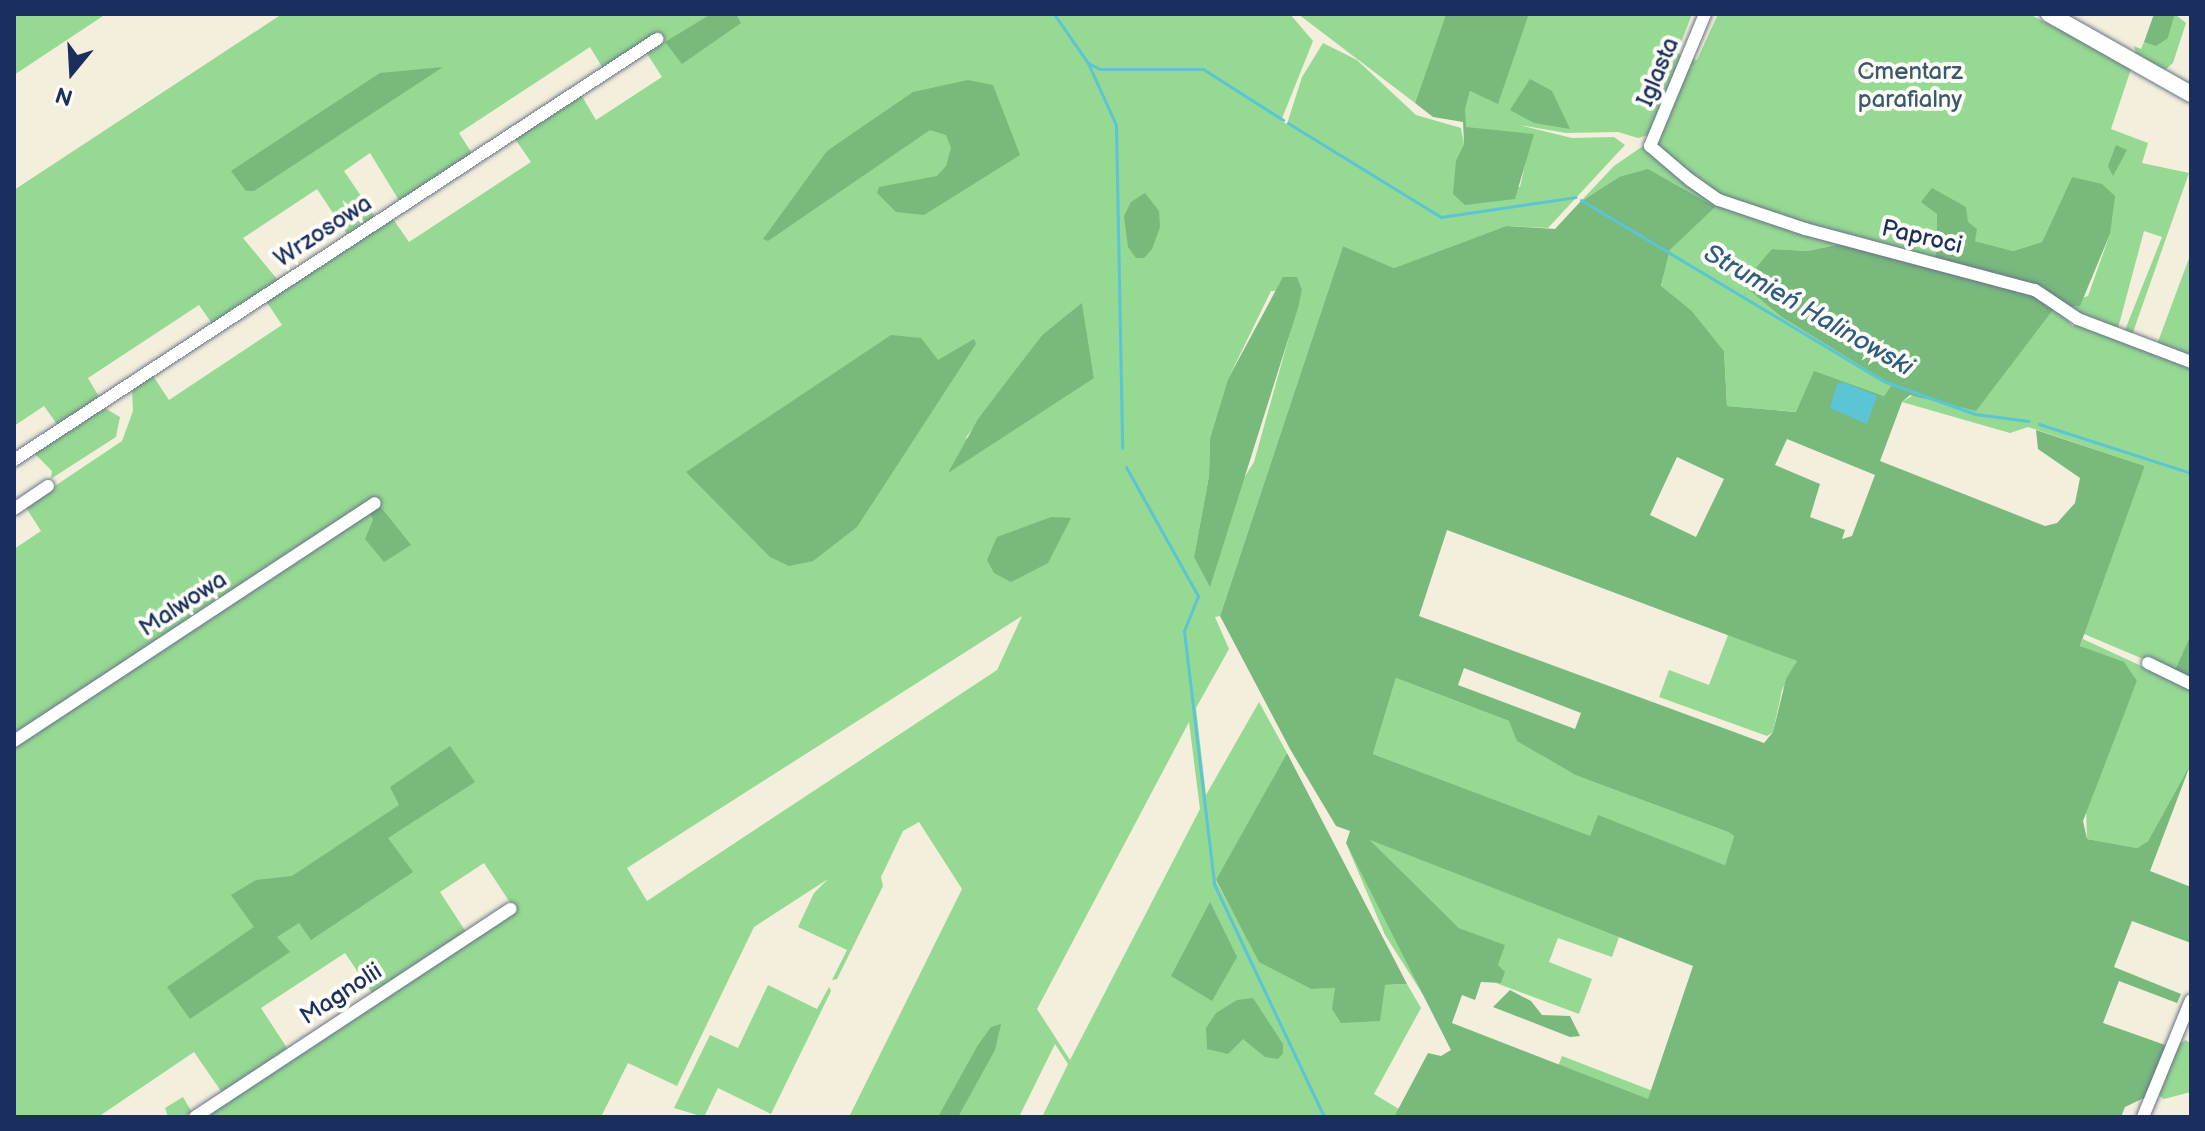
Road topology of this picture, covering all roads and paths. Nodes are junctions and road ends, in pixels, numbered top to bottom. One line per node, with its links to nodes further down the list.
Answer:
1 (1705, 14): 5 (street, Iglasta)
2 (2049, 14): 4 (street)
3 (657, 39): 7 (street, Wrzosowa)
4 (2191, 94)
5 (1650, 146): 6 (street, Paproci)
6 (2191, 362)
7 (14, 460)
8 (48, 486): 10 (street)
9 (375, 503): 13 (street, Malwowa)
10 (14, 509)
11 (2148, 663): 12 (street)
12 (2191, 684)
13 (14, 741)
14 (511, 909): 16 (street, Magnolii)
15 (2191, 1000): 17 (street)
16 (195, 1117)
17 (2143, 1117)

